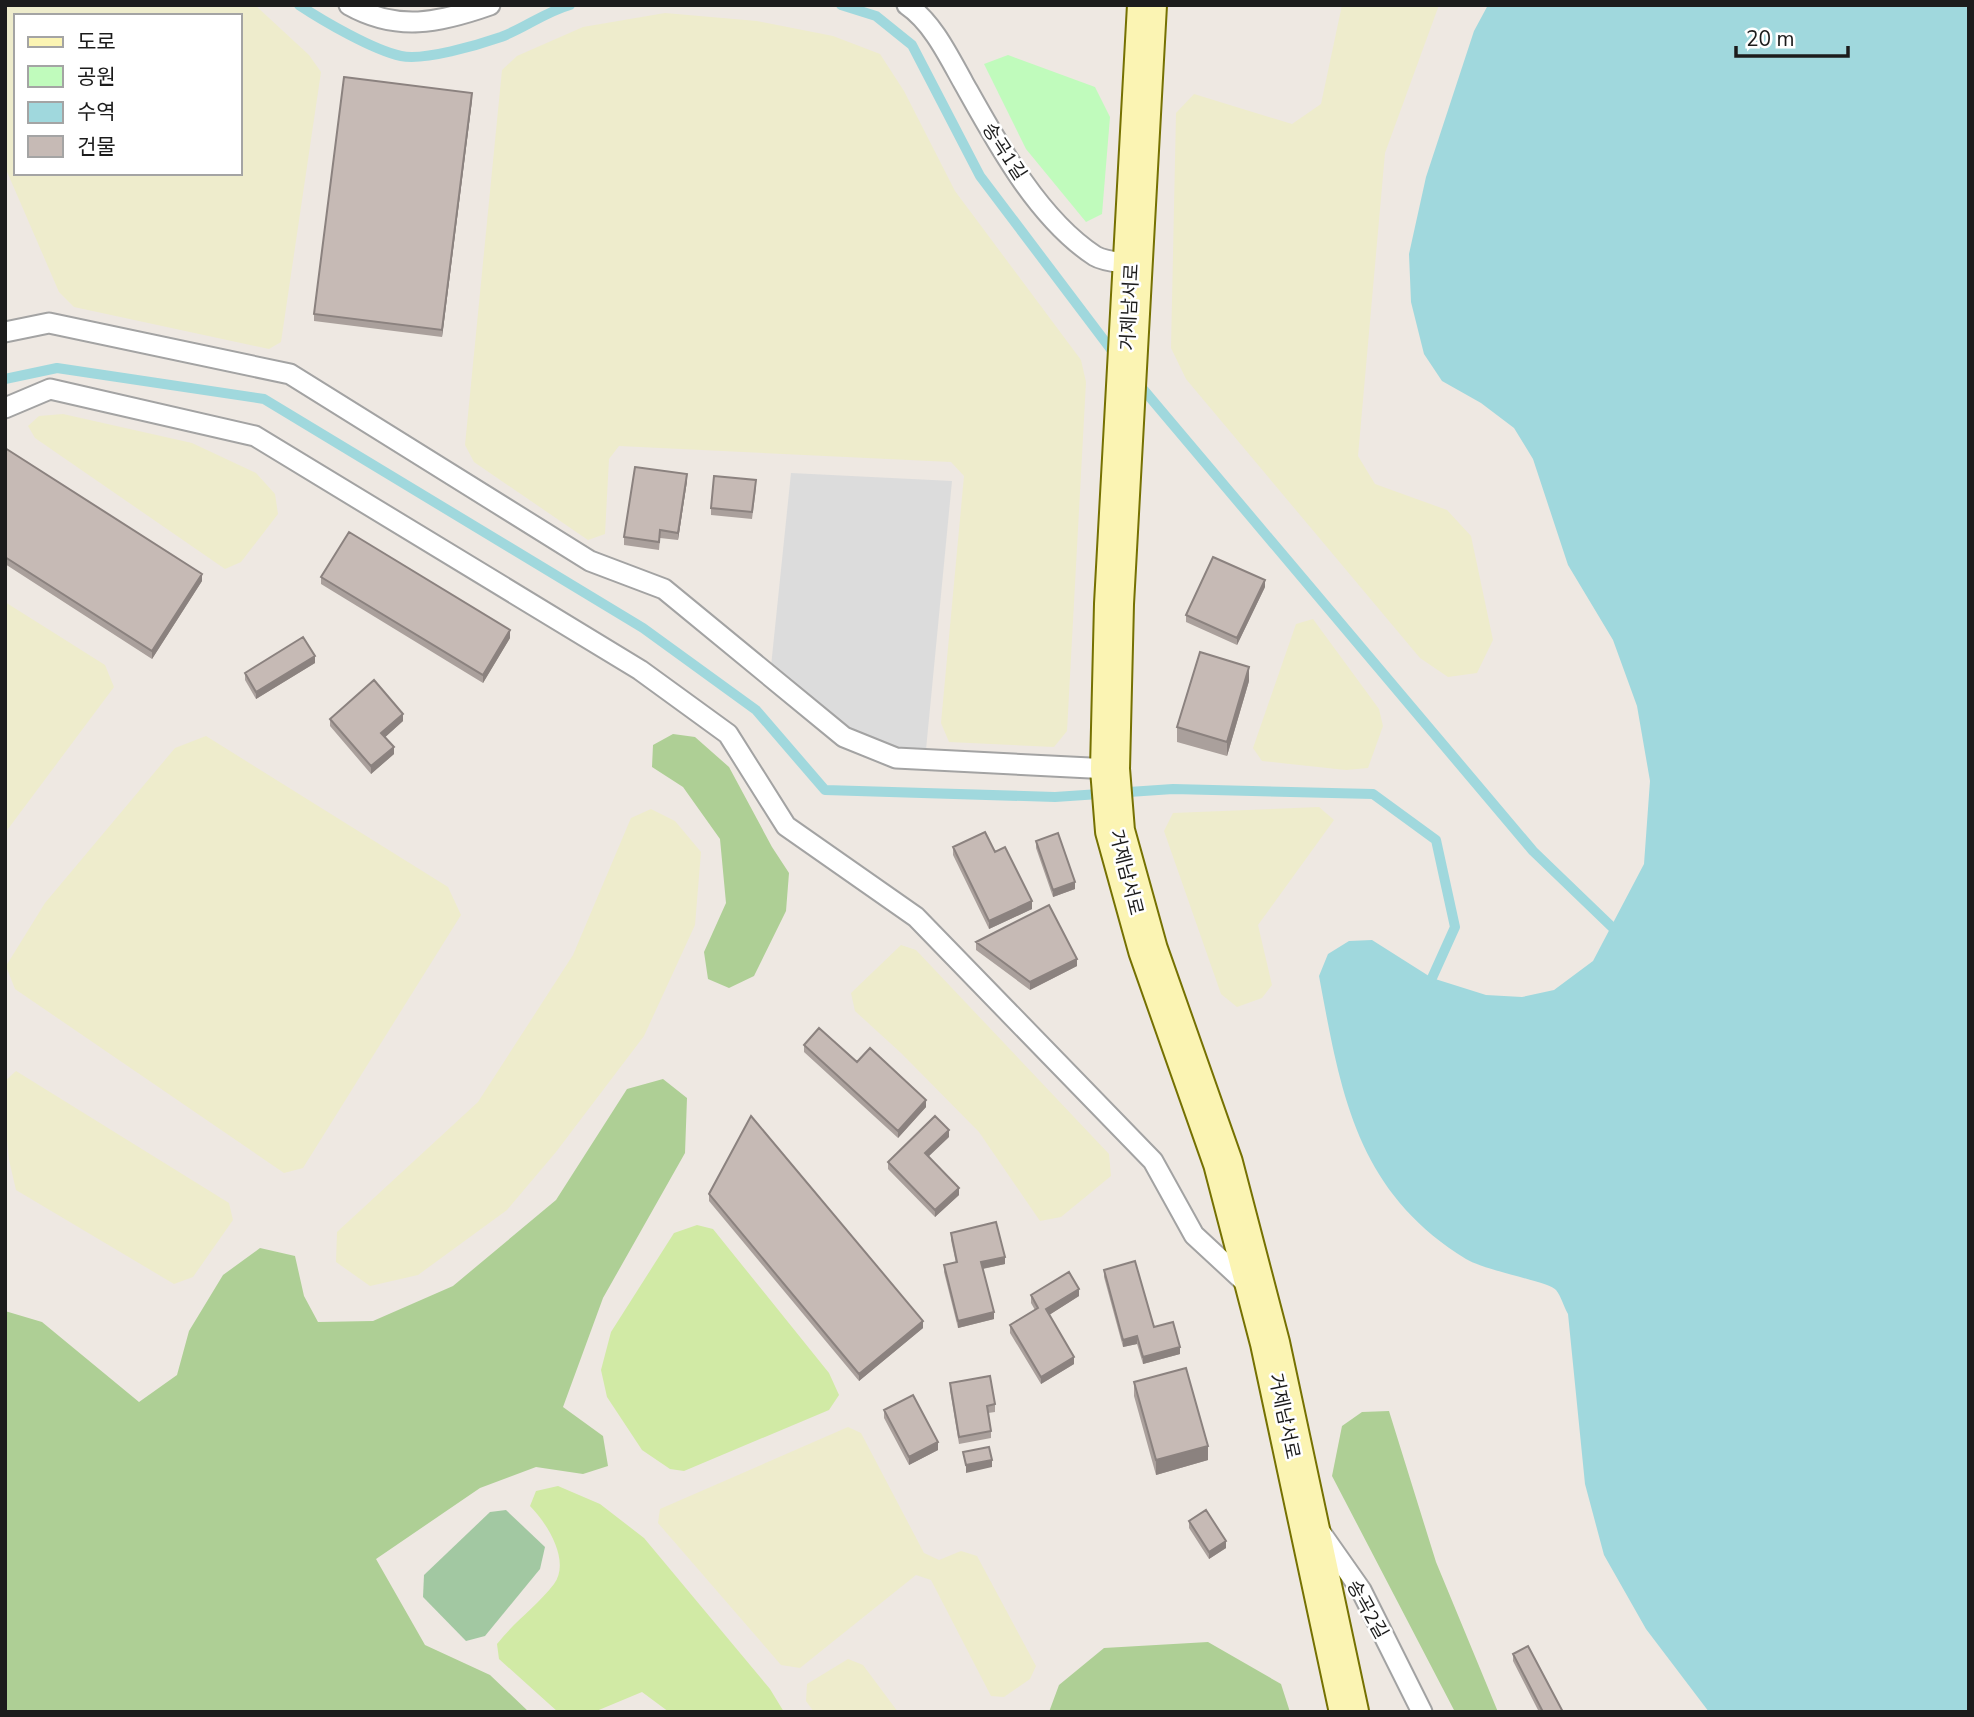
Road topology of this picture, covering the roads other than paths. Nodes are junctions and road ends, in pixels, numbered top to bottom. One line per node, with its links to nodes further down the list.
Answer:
1 (349, 5): 2 (lane)
2 (490, 5)
3 (906, 5): 5 (lane, 송곡1길)
4 (1147, 5): 5 (main road, 거제남서로)
5 (1132, 264): 8 (main road, 거제남서로)
6 (5, 332): 8 (lane)
7 (5, 408): 9 (lane)
8 (1110, 769): 9 (main road, 거제남서로)
9 (1257, 1293): 10 (main road, 거제남서로)
10 (1306, 1511): 11 (main road, 거제남서로); 12 (lane, 송곡2길)
11 (1349, 1712)
12 (1422, 1712)

